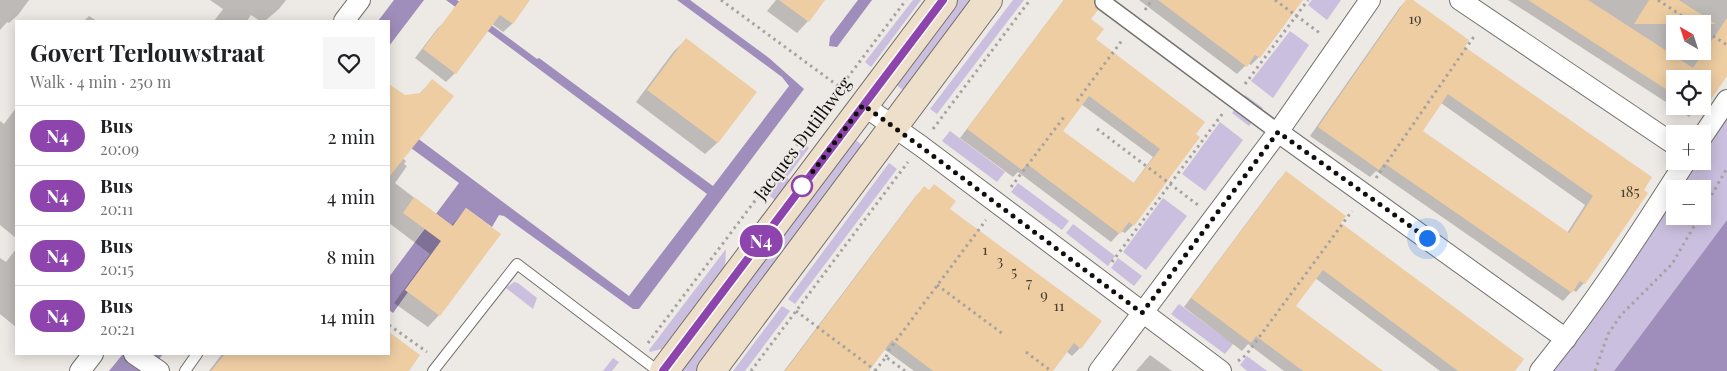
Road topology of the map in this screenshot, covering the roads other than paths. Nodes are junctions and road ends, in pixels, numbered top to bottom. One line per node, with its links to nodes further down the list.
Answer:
1 (360, 0): 7 (street)
2 (943, 0): 9 (main road, Jacques Dutilhweg)
3 (988, 0): 11 (main road)
4 (1370, 0): 12 (street)
5 (1460, 0): 13 (street)
6 (1103, 2): 12 (street)
7 (345, 20)
8 (1727, 100): 10 (street)
9 (863, 105): 11 (street); 25 (main road, Jacques Dutilhweg)
10 (1710, 125)
11 (894, 127): 15 (street); 26 (main road)
12 (1278, 132): 15 (street); 16 (street)
13 (1666, 139)
14 (1680, 170): 16 (street)
15 (1142, 313): 27 (street); 28 (street)
16 (1566, 339): 29 (street)
17 (92, 355): 21 (street)
18 (136, 355): 20 (street)
19 (196, 355): 22 (lane)
20 (158, 370)
21 (80, 371)
22 (184, 371)
23 (433, 371): 24 (lane)
24 (658, 371)
25 (664, 371)
26 (711, 371)
27 (1099, 371)
28 (1221, 371)
29 (1540, 371)

